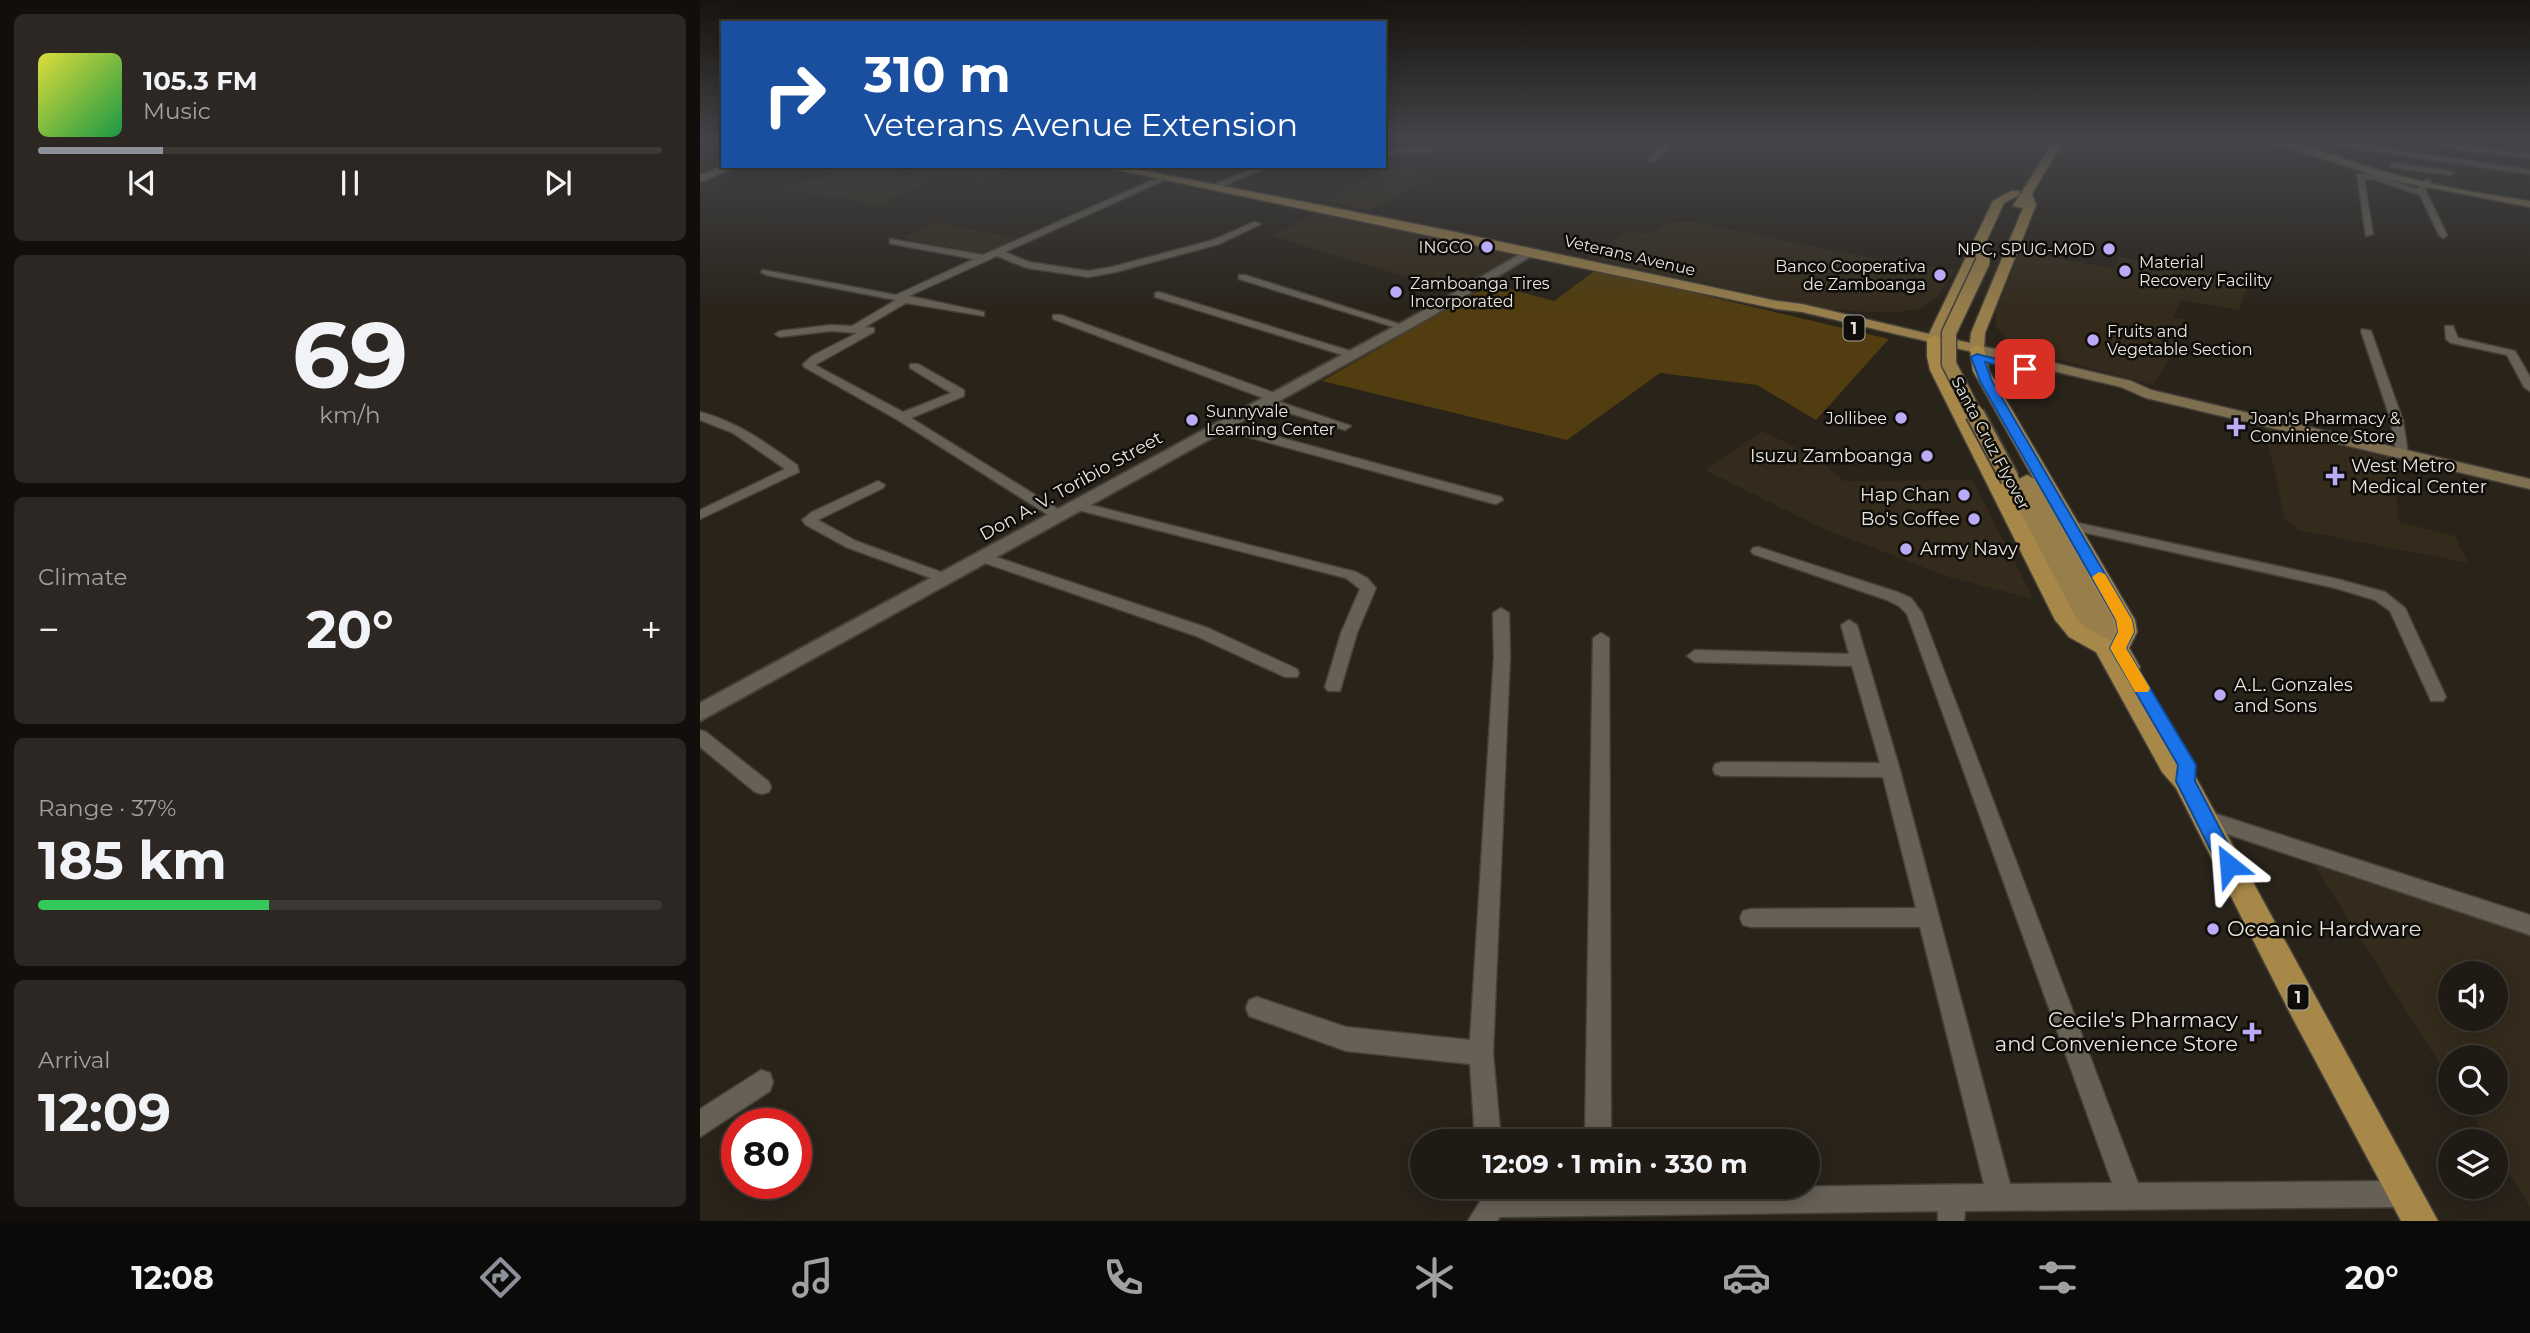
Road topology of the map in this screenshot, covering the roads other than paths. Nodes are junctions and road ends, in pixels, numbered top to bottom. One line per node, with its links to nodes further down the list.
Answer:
1 (1120, 197): 15 (street)
2 (1268, 197): 14 (main road, Veterans Avenue / 1)
3 (2010, 197): 18 (main road)
4 (2019, 197): 17 (main road, Santa Cruz Flyover)
5 (2023, 197): 17 (main road)
6 (2363, 197): 11 (street)
7 (2433, 197): 12 (street)
8 (2498, 197): 9 (main road)
9 (2530, 202)
10 (1257, 224): 15 (street)
11 (2369, 234)
12 (2443, 235)
13 (892, 241): 16 (street)
14 (1533, 251): 30 (street, Don A. V. Toribio Street); 34 (main road, Veterans Avenue / 1)
15 (997, 252): 16 (street)
16 (983, 258): 23 (street)
17 (1993, 266): 18 (main road); 24 (main road); 65 (main road, Santa Cruz Flyover)
18 (1966, 269): 21 (main road)
19 (766, 272): 23 (street)
20 (1242, 277): 30 (street)
21 (1955, 292): 24 (main road); 27 (main road)
22 (1159, 295): 36 (street)
23 (904, 297): 25 (street); 29 (street)
24 (1992, 299): 28 (main road)
25 (980, 314)
26 (1057, 317): 42 (street)
27 (1943, 317): 28 (main road); 34 (main road)
28 (1982, 324): 35 (main road)
29 (857, 327): 33 (street); 46 (street)
30 (1404, 327): 36 (street, Don A. V. Toribio Street)
31 (2449, 328): 38 (street)
32 (2365, 331): 49 (street)
33 (780, 334)
34 (1934, 343): 35 (main road, 1); 39 (highway)
35 (1977, 353): 40 (highway); 49 (main road)
36 (1353, 355): 42 (street, Don A. V. Toribio Street)
37 (914, 366): 46 (street)
38 (2525, 369): 41 (street)
39 (1944, 381): 40 (highway); 44 (highway)
40 (1986, 381): 45 (highway)
41 (2530, 387)
42 (1272, 400): 47 (street); 48 (street, Don A. V. Toribio Street)
43 (700, 416): 57 (street)
44 (1962, 416): 45 (highway); 50 (highway)
45 (2007, 416): 51 (highway)
46 (902, 417): 56 (street)
47 (1345, 425)
48 (1223, 426): 54 (street); 55 (street, Don A. V. Toribio Street)
49 (2402, 454): 52 (main road)
50 (1983, 457): 51 (highway); 65 (highway)
51 (2030, 457): 58 (highway)
52 (2530, 484)
53 (878, 485): 61 (street)
54 (1496, 500)
55 (1075, 505): 56 (street, Don A. V. Toribio Street); 69 (street)
56 (1058, 514): 60 (street, Don A. V. Toribio Street)
57 (700, 515)
58 (2069, 525): 65 (highway); 70 (street)
59 (1758, 551): 87 (street)
60 (981, 557): 61 (street, Don A. V. Toribio Street); 68 (street)
61 (944, 578): 71 (street, Don A. V. Toribio Street)
62 (1502, 613): 81 (street)
63 (1849, 625): 67 (street)
64 (1601, 638): 85 (street)
65 (2111, 647): 76 (highway)
66 (1695, 656): 67 (street)
67 (1859, 660): 74 (street)
68 (1291, 673)
69 (1334, 687)
70 (2437, 697)
71 (700, 713)
72 (700, 737): 75 (street)
73 (1722, 769): 74 (street)
74 (1891, 769): 77 (street)
75 (762, 787)
76 (2194, 799): 79 (street); 91 (highway, 1)
77 (1928, 917): 78 (street); 86 (street)
78 (1751, 918)
79 (2530, 925)
80 (1257, 1008): 81 (street)
81 (1482, 1053): 84 (street)
82 (761, 1082): 83 (street)
83 (700, 1124)
84 (1487, 1129)
85 (1598, 1129)
86 (2000, 1195): 87 (street); 92 (street)
87 (2130, 1197): 91 (street)
88 (1543, 1199): 90 (street)
89 (1716, 1199): 92 (street)
90 (1488, 1204)
91 (2413, 1208)
92 (1951, 1209)

